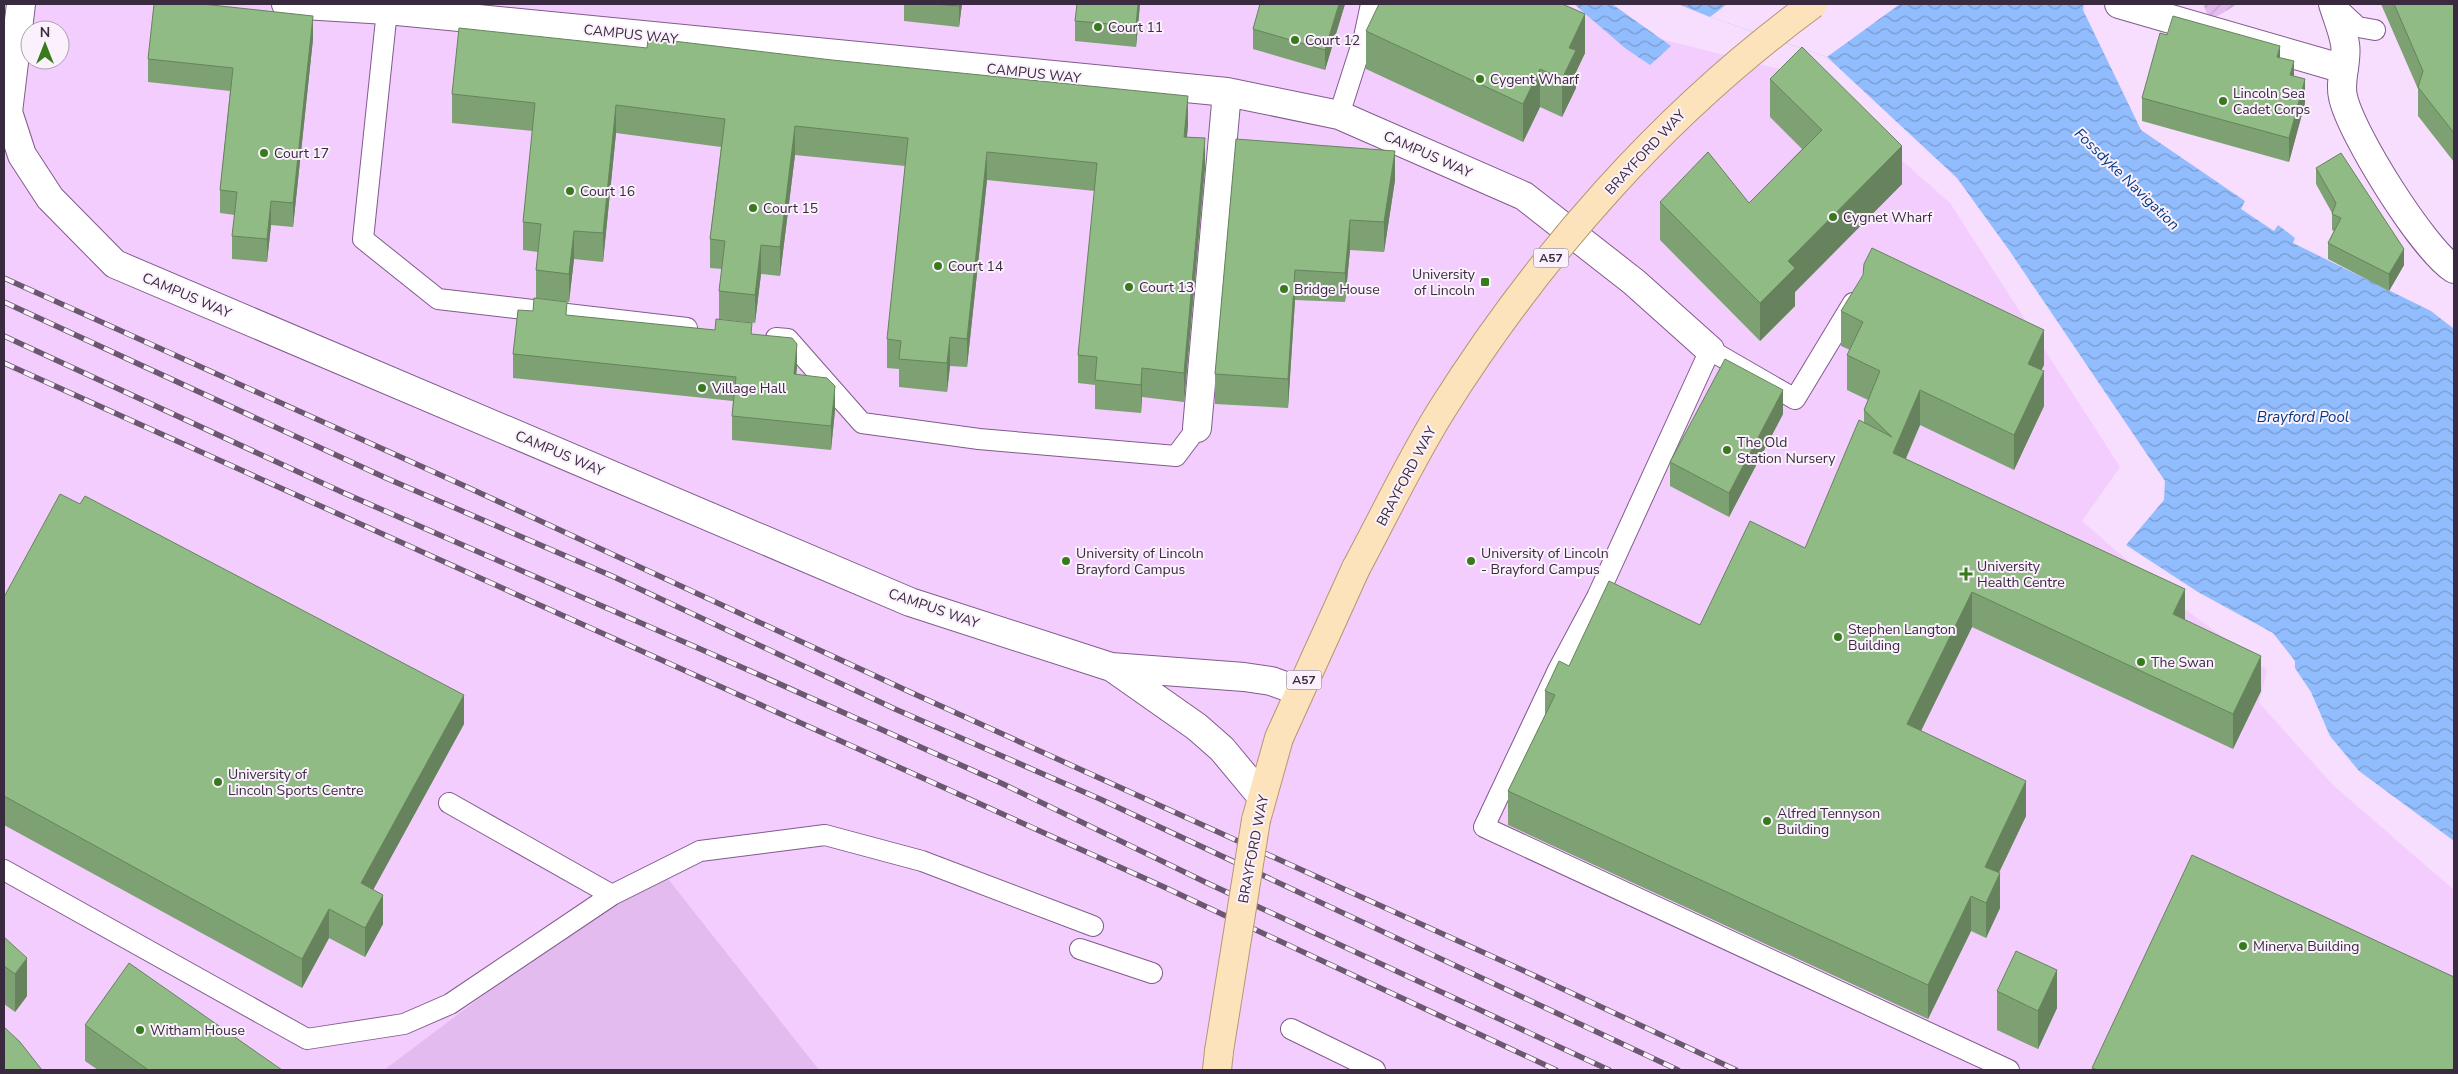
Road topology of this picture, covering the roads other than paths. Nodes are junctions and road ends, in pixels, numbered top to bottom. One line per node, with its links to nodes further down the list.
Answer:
1 (21, 4): 18 (street, CAMPUS WAY)
2 (286, 4): 7 (street, CAMPUS WAY)
3 (1371, 4): 11 (lane)
4 (1814, 4): 19 (main road, BRAYFORD WAY / A57, bridge)
5 (2119, 4): 9 (street)
6 (2333, 4): 8 (lane); 9 (street)
7 (387, 10): 10 (street, CAMPUS WAY); 14 (lane)
8 (2375, 30)
9 (2344, 68): 12 (street)
10 (1226, 92): 11 (street, CAMPUS WAY); 17 (street)
11 (1339, 116): 16 (street, CAMPUS WAY)
12 (2454, 269)
13 (1853, 303): 16 (lane)
14 (710, 330)
15 (758, 336): 17 (lane)
16 (1710, 350): 30 (lane)
17 (1197, 428)
18 (1111, 667): 19 (street, CAMPUS WAY); 21 (street)
19 (1299, 691): 21 (main road, BRAYFORD WAY / A57)
20 (449, 802): 23 (lane)
21 (1259, 809): 28 (main road, BRAYFORD WAY / A57, bridge)
22 (4, 870): 23 (lane)
23 (612, 894): 24 (lane)
24 (1093, 926)
25 (1080, 949): 26 (lane)
26 (1152, 973)
27 (1291, 1029): 29 (lane)
28 (1218, 1061)
29 (1374, 1070)
30 (2009, 1070)

